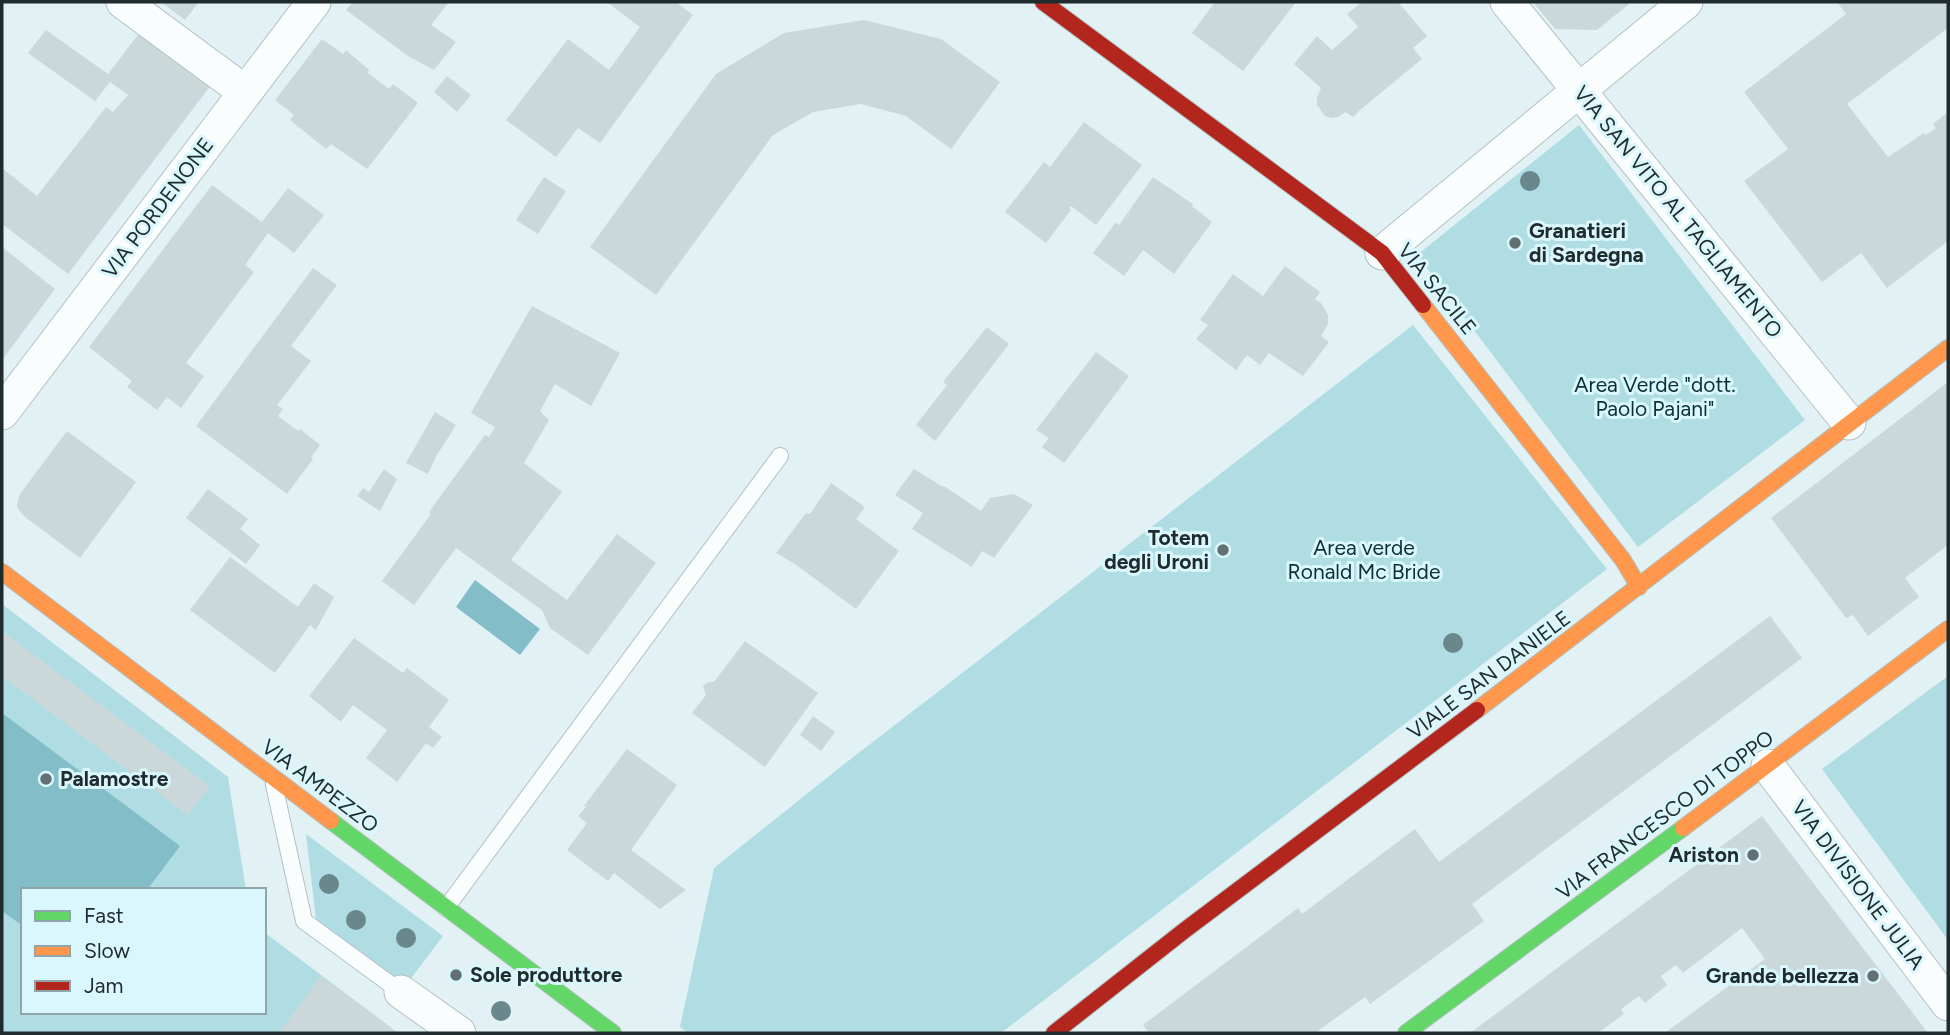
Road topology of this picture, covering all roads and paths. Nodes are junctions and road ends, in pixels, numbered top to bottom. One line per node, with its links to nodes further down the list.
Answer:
1 (123, 2): 7 (street)
2 (314, 2): 7 (street, VIA PORDENONE)
3 (1043, 2): 8 (main road, VIA SACILE)
4 (1507, 2): 6 (street, VIA SAN VITO AL TAGLIAMENTO)
5 (1686, 2): 6 (street)
6 (1579, 89): 8 (street); 11 (street, VIA SAN VITO AL TAGLIAMENTO)
7 (245, 92): 10 (street, VIA PORDENONE)
8 (1382, 253): 14 (main road, VIA SACILE)
9 (1948, 348): 11 (main road, VIALE SAN DANIELE)
10 (2, 414)
11 (1849, 423): 14 (main road, VIALE SAN DANIELE)
12 (780, 456): 18 (lane)
13 (2, 572): 17 (main road, VIA AMPEZZO)
14 (1639, 587): 23 (main road, VIALE SAN DANIELE)
15 (1948, 629): 16 (main road, VIA FRANCESCO DI TOPPO)
16 (1768, 766): 20 (street, VIA DIVISIONE JULIA); 24 (main road, VIA FRANCESCO DI TOPPO)
17 (272, 775): 18 (main road, VIA AMPEZZO); 19 (lane)
18 (446, 908): 22 (main road, VIA AMPEZZO)
19 (401, 992): 21 (street)
20 (1948, 1003)
21 (459, 1033)
22 (613, 1033)
23 (1054, 1033)
24 (1406, 1033)

